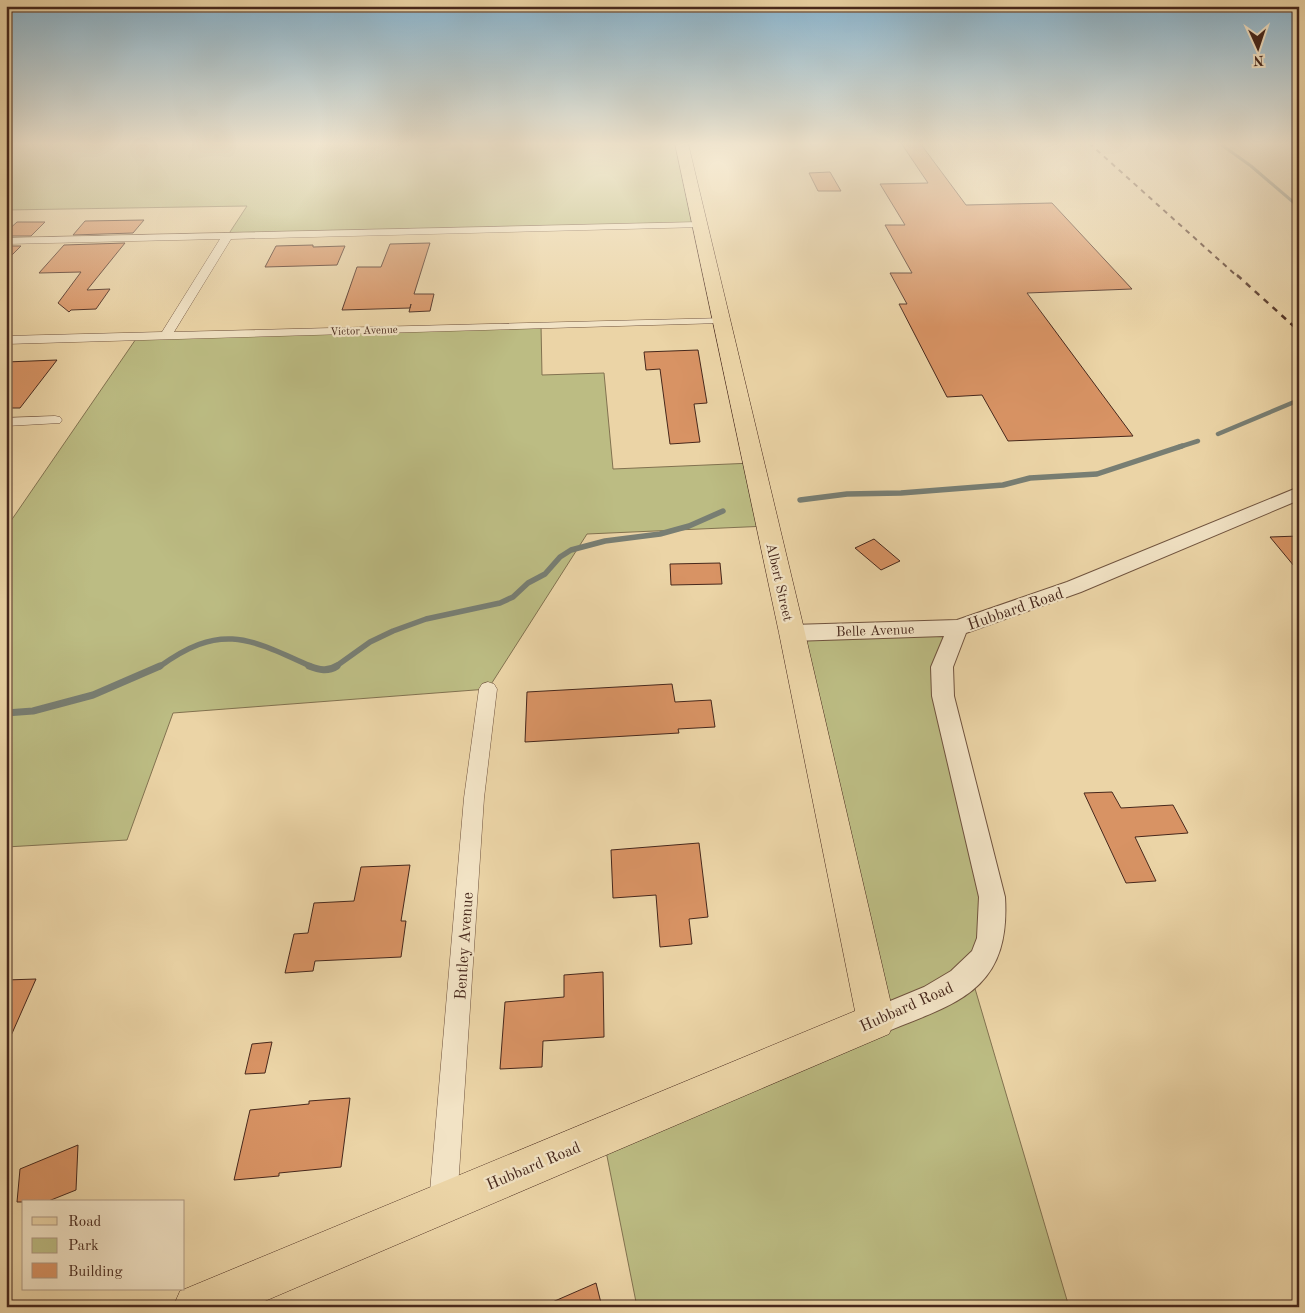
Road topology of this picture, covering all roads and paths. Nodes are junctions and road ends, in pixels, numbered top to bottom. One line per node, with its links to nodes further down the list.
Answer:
1 (695, 204): 2 (main road, Albert Street)
2 (700, 225): 3 (street); 5 (main road, Albert Street)
3 (228, 235): 4 (street); 6 (street)
4 (6, 240)
5 (721, 320): 6 (street, Victor Avenue); 12 (main road, Albert Street)
6 (166, 335): 7 (street, Victor Avenue)
7 (6, 340)
8 (55, 420): 9 (street)
9 (6, 422)
10 (1299, 493): 11 (street, Hubbard Road)
11 (958, 628): 12 (street, Belle Avenue); 14 (street, Hubbard Road)
12 (792, 632): 14 (main road, Albert Street)
13 (488, 690): 15 (street, Bentley Avenue)
14 (876, 1021): 15 (main road, Hubbard Road)
15 (443, 1203): 16 (main road, Hubbard Road)
16 (196, 1307)

